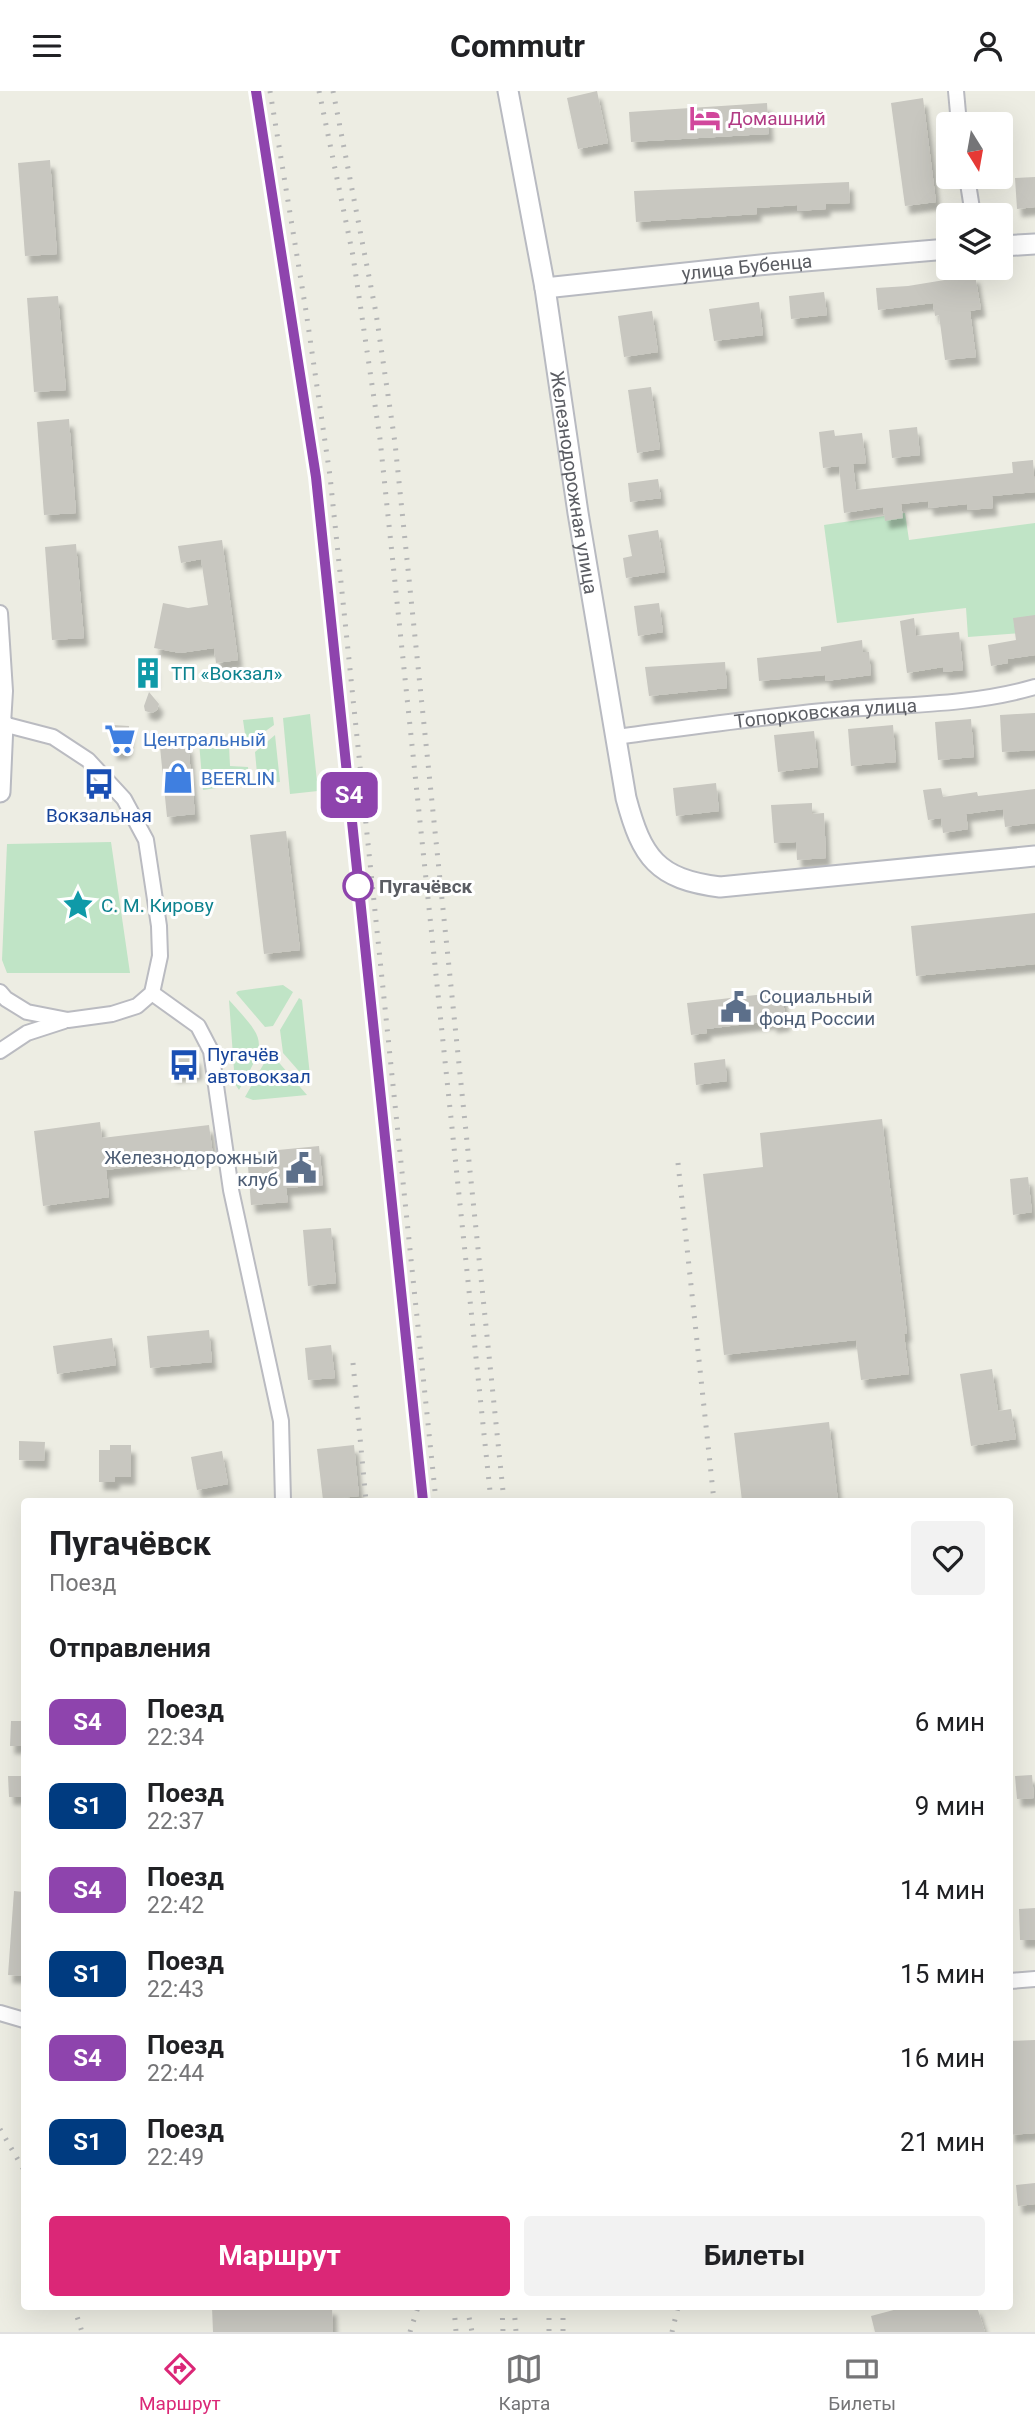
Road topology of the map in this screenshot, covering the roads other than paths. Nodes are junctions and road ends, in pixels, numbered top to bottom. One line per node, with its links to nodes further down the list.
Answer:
1 (508, 91): 7 (street, Железнодорожная улица)
2 (956, 91): 3 (street)
3 (958, 112)
4 (1035, 244): 5 (street)
5 (1013, 245)
6 (936, 250): 7 (street, улица Бубенца)
7 (545, 288): 11 (street, Железнодорожная улица)
8 (0, 613): 10 (street)
9 (1035, 687): 11 (street, Топорковская улица)
10 (1, 724): 12 (street); 15 (street)
11 (615, 737): 13 (street, Железнодорожная улица)
12 (0, 792)
13 (1035, 856)
14 (0, 992): 16 (street)
15 (152, 993): 16 (street); 18 (street)
16 (68, 1020): 17 (street)
17 (0, 1051)
18 (283, 1498)
19 (1035, 1979): 20 (street)
20 (1013, 1981)
21 (0, 2013): 22 (street)
22 (21, 2018)

